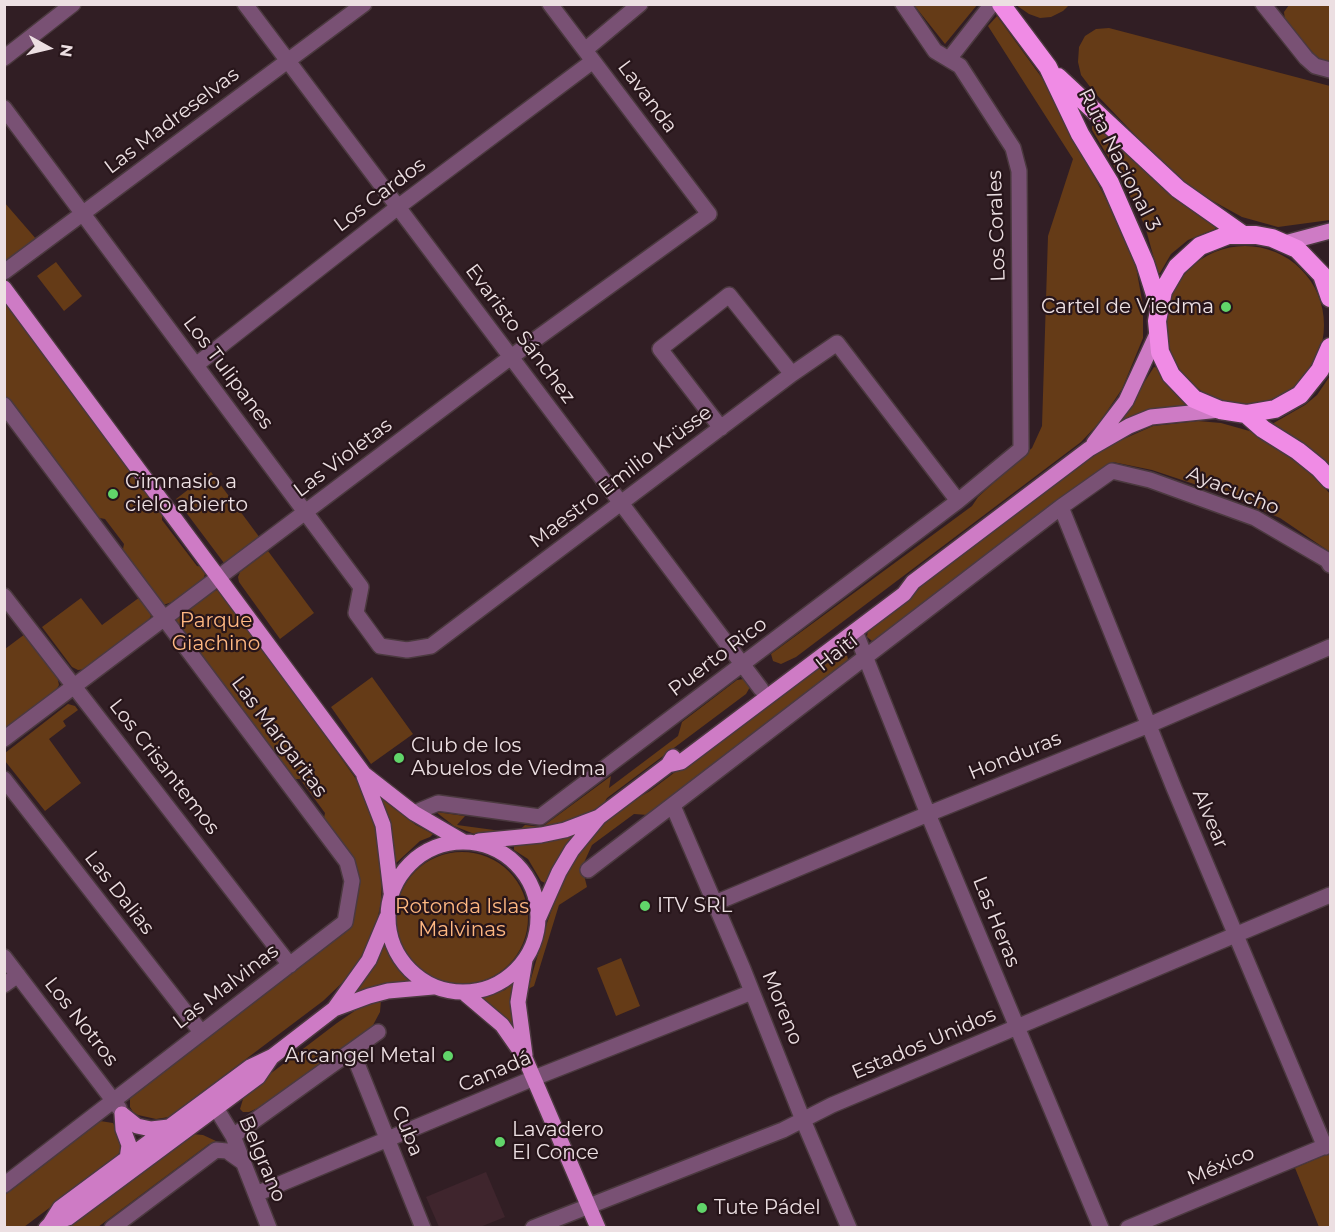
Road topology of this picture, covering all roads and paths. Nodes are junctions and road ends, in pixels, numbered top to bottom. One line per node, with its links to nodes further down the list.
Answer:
1 (73, 4): 11 (street)
2 (245, 4): 13 (street, Evaristo Sánchez)
3 (364, 4): 13 (street, Las Madreselvas)
4 (550, 4): 10 (street, Lavanda)
5 (640, 4): 10 (street, Los Cardos)
6 (903, 4): 12 (street, Los Corales)
7 (992, 4): 12 (street)
8 (1001, 4): 14 (highway, Ruta Nacional 3)
9 (1269, 7): 15 (street)
10 (589, 56): 17 (street, Los Cardos); 19 (street, Lavanda)
11 (4, 58)
12 (949, 59): 36 (street, Los Corales)
13 (288, 61): 17 (street, Evaristo Sánchez); 18 (street, Las Madreselvas)
14 (1048, 67): 21 (highway, Ruta Nacional 3); 26 (highway, Ruta Nacional 3)
15 (1330, 70)
16 (4, 108): 18 (street, Los Tulipanes)
17 (398, 207): 29 (street, Evaristo Sánchez); 30 (street, Los Cardos)
18 (83, 214): 23 (street, Las Madreselvas); 30 (street, Los Tulipanes)
19 (710, 214): 29 (street, Las Violetas)
20 (1330, 231): 22 (main road)
21 (1242, 234): 22 (highway, Ruta Nacional 3); 26 (highway, Ruta Nacional 3)
22 (1285, 243): 25 (highway, Ruta Nacional 3)
23 (4, 272)
24 (4, 288): 45 (main road)
25 (1330, 298)
26 (1159, 309): 27 (highway, Ruta Nacional 3)
27 (1157, 334): 33 (highway, Ruta Nacional 3); 37 (main road)
28 (1330, 347): 34 (highway, Ruta Nacional 3)
29 (511, 357): 41 (street, Evaristo Sánchez); 43 (street, Las Violetas)
30 (196, 365): 43 (street, Los Tulipanes)
31 (792, 374): 35 (street, Maestro Emilio Krüsse); 35 (street); 40 (street, Maestro Emilio Krüsse)
32 (4, 405): 48 (street, Las Margaritas)
33 (1220, 410): 34 (highway, Ruta Nacional 3); 37 (main road)
34 (1246, 414): 39 (highway)
35 (721, 428): 41 (street, Maestro Emilio Krüsse)
36 (1022, 449): 40 (street, Puerto Rico)
37 (1089, 449): 46 (main road)
38 (1112, 471): 42 (street, Haití); 44 (street, Ayacucho)
39 (1330, 480)
40 (958, 501): 53 (street, Puerto Rico)
41 (621, 503): 51 (street, Maestro Emilio Krüsse); 53 (street, Evaristo Sánchez)
42 (1061, 507): 52 (street, Haití); 56 (street, Alvear)
43 (306, 513): 45 (street, Las Violetas); 51 (street, Los Tulipanes)
44 (1330, 565)
45 (219, 578): 48 (street, Las Violetas); 59 (main road)
46 (913, 582): 49 (main road); 55 (main road)
47 (4, 596): 54 (street, Los Crisantemos)
48 (164, 618): 54 (street, Las Violetas); 69 (street, Las Margaritas)
49 (855, 631): 52 (street, Las Heras); 58 (main road)
50 (1330, 647): 56 (street, Honduras)
51 (407, 650)
52 (866, 657): 61 (street, Haití); 63 (street, Las Heras)
53 (743, 664): 55 (street, Evaristo Sánchez); 62 (street, Puerto Rico)
54 (75, 687): 57 (street, Las Violetas); 76 (street, Los Crisantemos)
55 (761, 689): 58 (main road)
56 (1149, 725): 63 (street, Honduras); 73 (street, Alvear)
57 (4, 739)
58 (668, 765): 64 (main road)
59 (364, 774): 62 (main road); 67 (main road)
60 (4, 779): 84 (street, Las Dalias)
61 (673, 806): 66 (street, Haití); 70 (street, Moreno)
62 (414, 813): 65 (main road)
63 (928, 814): 70 (street, Honduras); 83 (street, Las Heras)
64 (599, 817): 65 (main road); 72 (main road)
65 (469, 841): 67 (main road); 72 (main road)
66 (588, 870)
67 (391, 892): 71 (main road)
68 (1330, 895): 73 (street, Estados Unidos)
69 (349, 899): 76 (street, Las Malvinas)
70 (715, 903): 81 (street, Moreno)
71 (387, 917): 79 (main road); 82 (main road)
72 (539, 917): 75 (main road)
73 (1236, 935): 83 (street, Estados Unidos); 96 (street, Alvear)
74 (4, 957): 77 (street, Los Notros)
75 (525, 960): 80 (main road); 88 (main road)
76 (290, 965): 84 (street, Las Malvinas)
77 (18, 975): 78 (street); 90 (street, Los Notros)
78 (4, 985)
79 (433, 987): 80 (main road); 82 (main road)
80 (463, 992): 88 (main road)
81 (752, 992): 89 (street, Canadá); 92 (street, Moreno)
82 (334, 1009): 87 (main road)
83 (1016, 1028): 92 (street, Estados Unidos); 109 (street, Las Heras)
84 (201, 1032): 90 (street, Las Malvinas)
85 (378, 1032): 86 (street)
86 (352, 1051): 94 (street); 95 (street, Cuba)
87 (273, 1056): 91 (main road); 93 (main road)
88 (525, 1058): 89 (main road)
89 (534, 1078): 95 (street, Canadá); 101 (main road)
90 (118, 1107): 93 (main road); 97 (main road); 99 (street, Las Malvinas)
91 (216, 1108): 94 (street, Belgrano); 102 (main road)
92 (803, 1120): 101 (street, Estados Unidos); 108 (street, Moreno)
93 (171, 1126): 97 (main road)
94 (233, 1136): 98 (street, Belgrano)
95 (388, 1140): 100 (street, Canadá); 105 (street, Cuba)
96 (1328, 1145): 110 (street, México)
97 (127, 1159): 102 (main road)
98 (244, 1163): 100 (street, Belgrano); 103 (street)
99 (4, 1185)
100 (256, 1194): 104 (street, Belgrano)
101 (589, 1204): 106 (street, Estados Unidos); 107 (main road)
102 (48, 1226)
103 (112, 1227)
104 (269, 1227)
105 (423, 1227)
106 (533, 1227)
107 (598, 1227)
108 (849, 1227)
109 (1101, 1227)
110 (1128, 1227)

